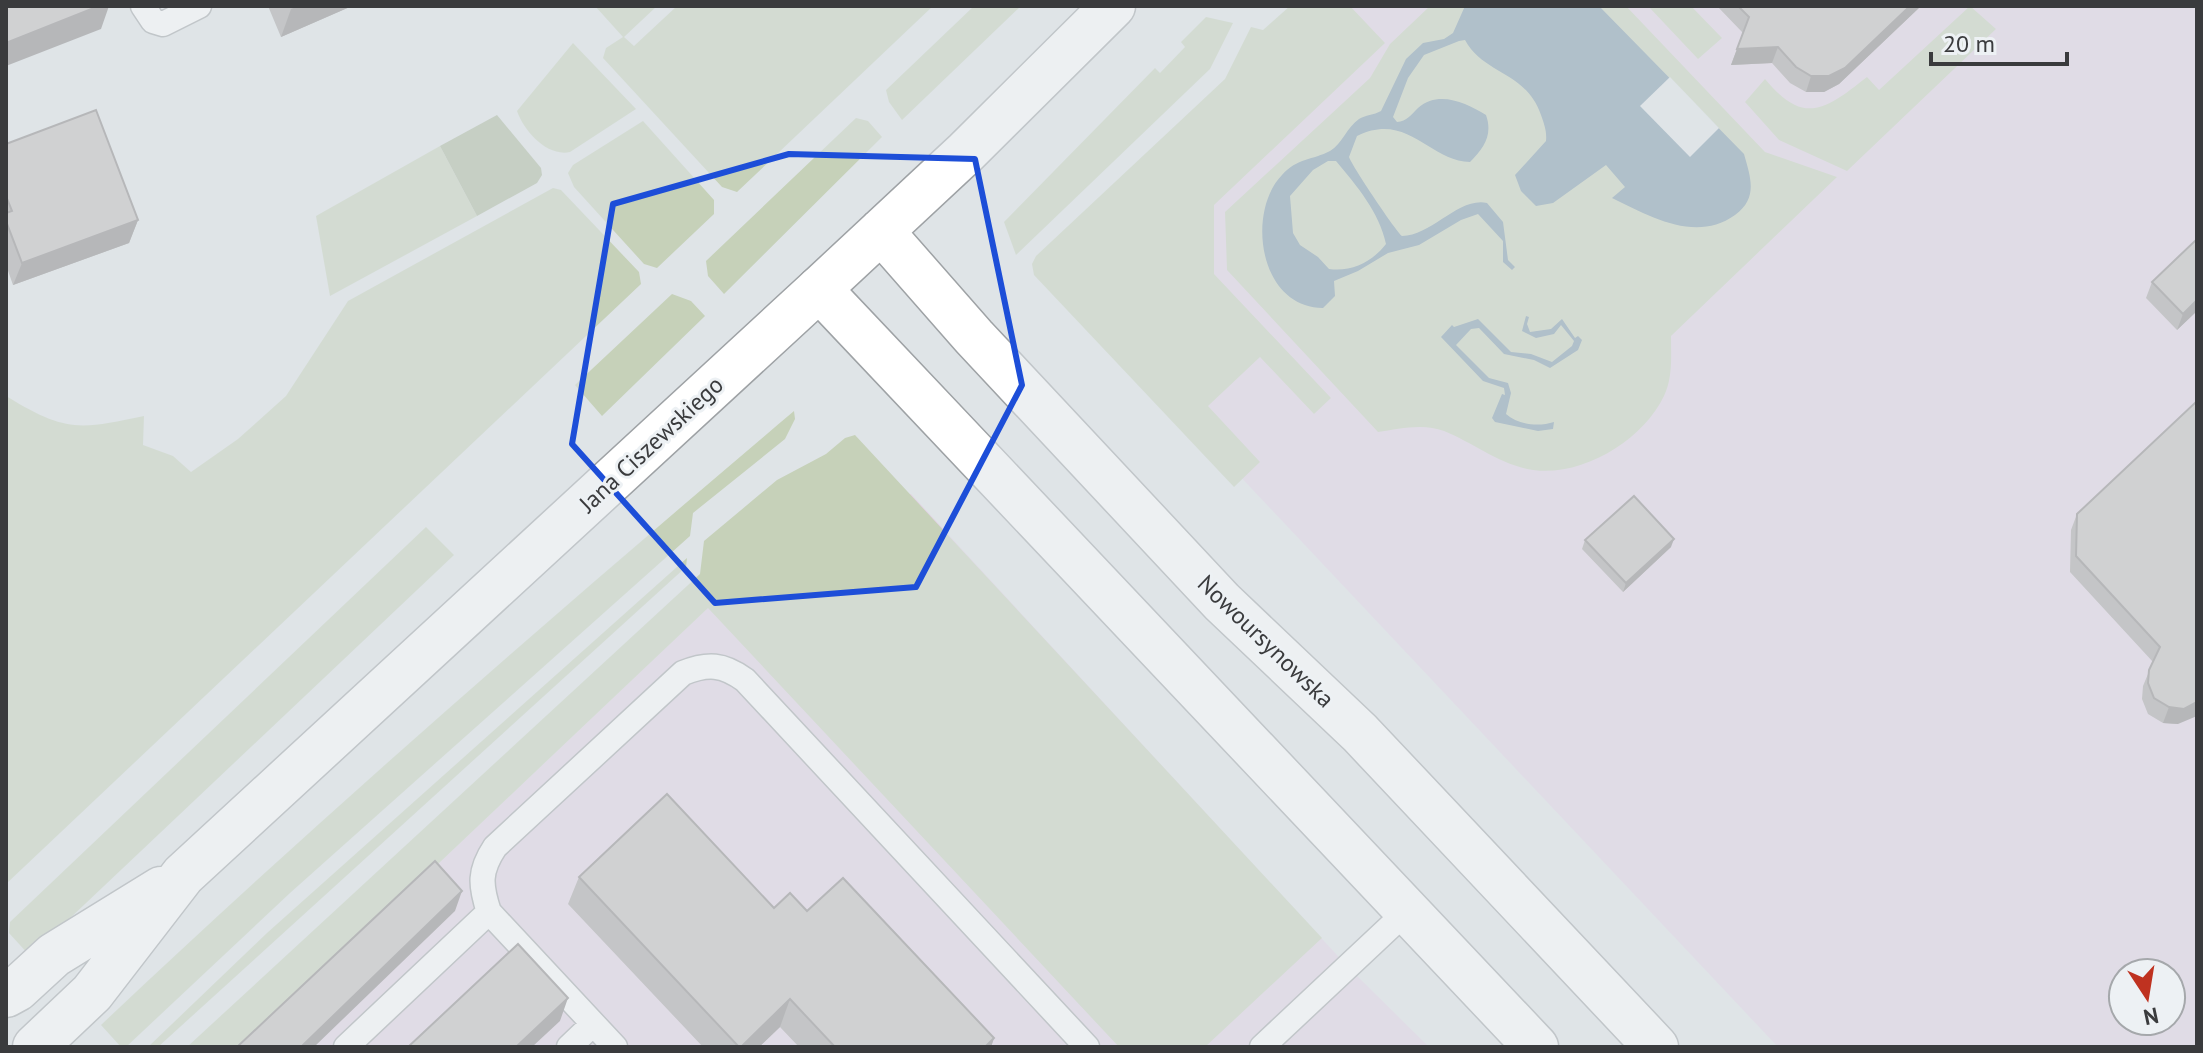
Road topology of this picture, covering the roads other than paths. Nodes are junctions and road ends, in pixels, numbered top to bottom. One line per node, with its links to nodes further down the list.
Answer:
1 (143, 6): 2 (lane)
2 (199, 6)
3 (1113, 6): 4 (street, Jana Ciszewskiego)
4 (881, 231): 5 (street, Jana Ciszewskiego); 18 (street, Nowoursynowska)
5 (819, 289): 6 (street, Jana Ciszewskiego); 7 (street)
6 (183, 875): 9 (street, Jana Ciszewskiego); 11 (street, Jana Ciszewskiego)
7 (1407, 911): 16 (lane); 17 (street)
8 (489, 912): 10 (lane); 12 (lane); 15 (lane)
9 (6, 995)
10 (593, 1024): 13 (lane); 14 (lane)
11 (35, 1047)
12 (346, 1047)
13 (569, 1047)
14 (615, 1047)
15 (1087, 1047)
16 (1262, 1047)
17 (1536, 1047)
18 (1656, 1047)

